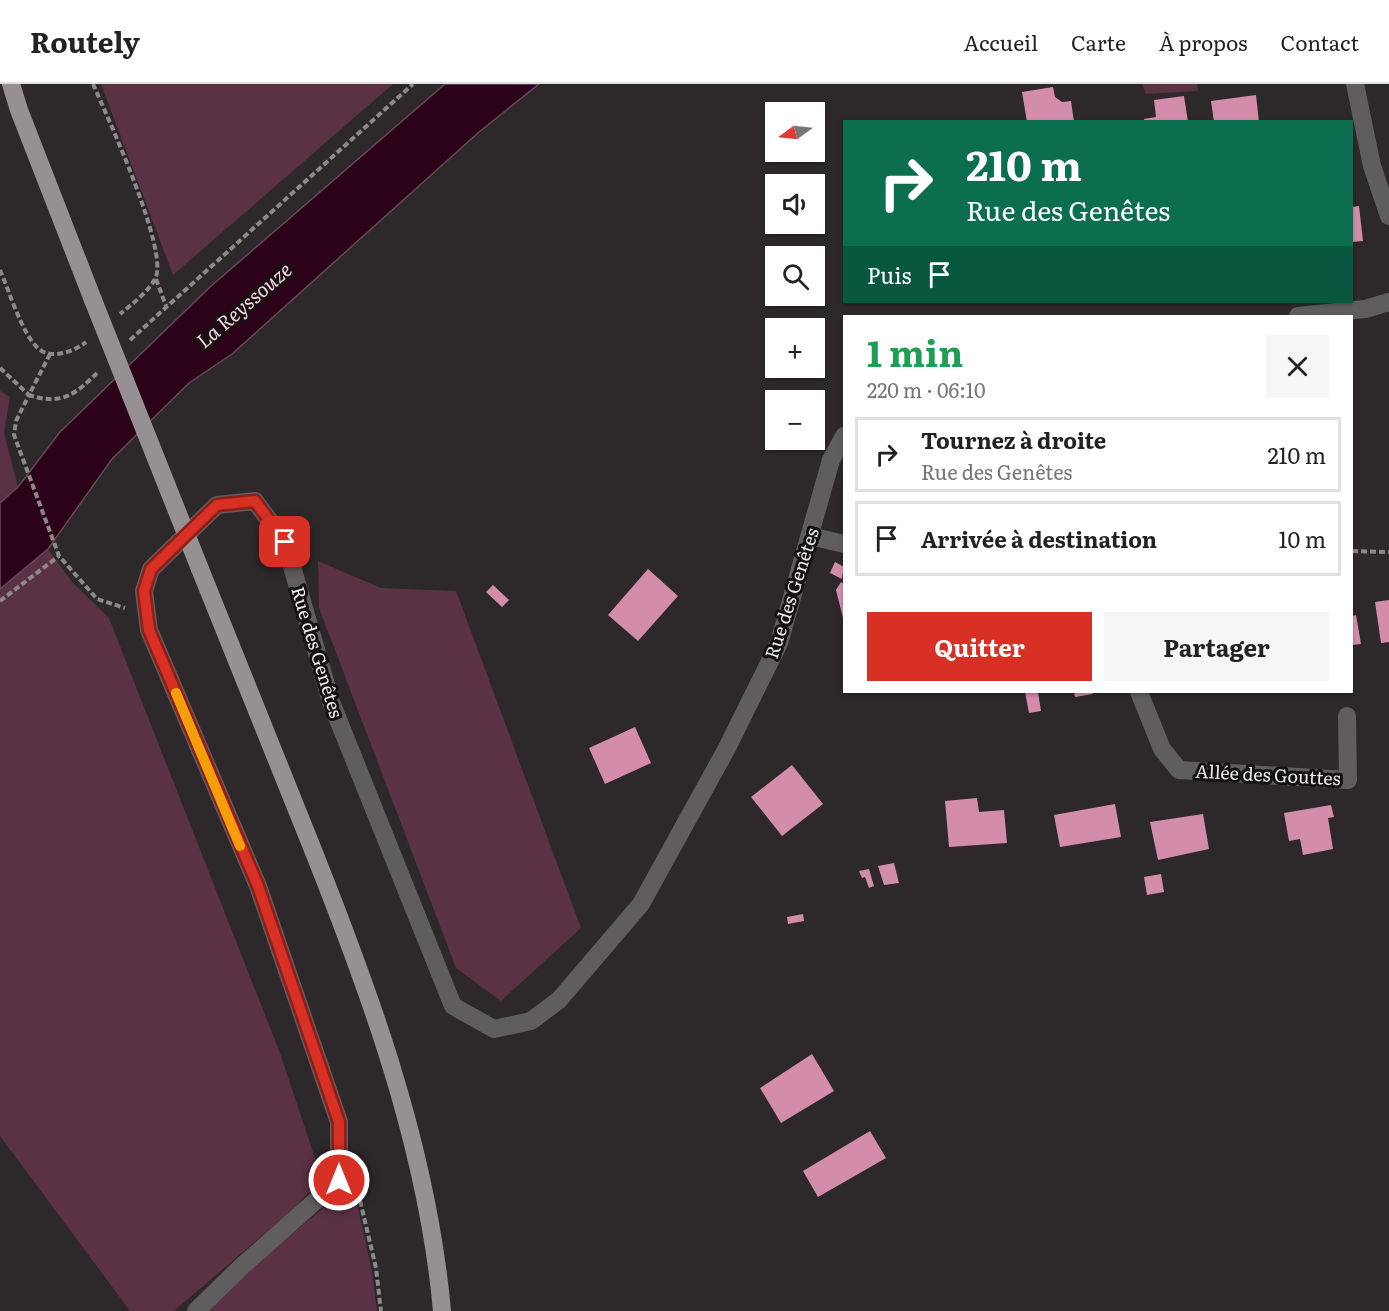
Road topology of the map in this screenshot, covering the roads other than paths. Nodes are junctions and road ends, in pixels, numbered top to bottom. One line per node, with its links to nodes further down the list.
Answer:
1 (11, 84): 12 (main road, bridge)
2 (1355, 84): 3 (street)
3 (1389, 216)
4 (1389, 302): 5 (street)
5 (1308, 315)
6 (843, 438): 7 (street, Rue des Genêtes)
7 (810, 536): 8 (street); 11 (street, Rue des Genêtes)
8 (843, 544)
9 (1139, 693): 10 (street, Allée des Gouttes)
10 (1347, 716)
11 (196, 1311)
12 (442, 1311)

